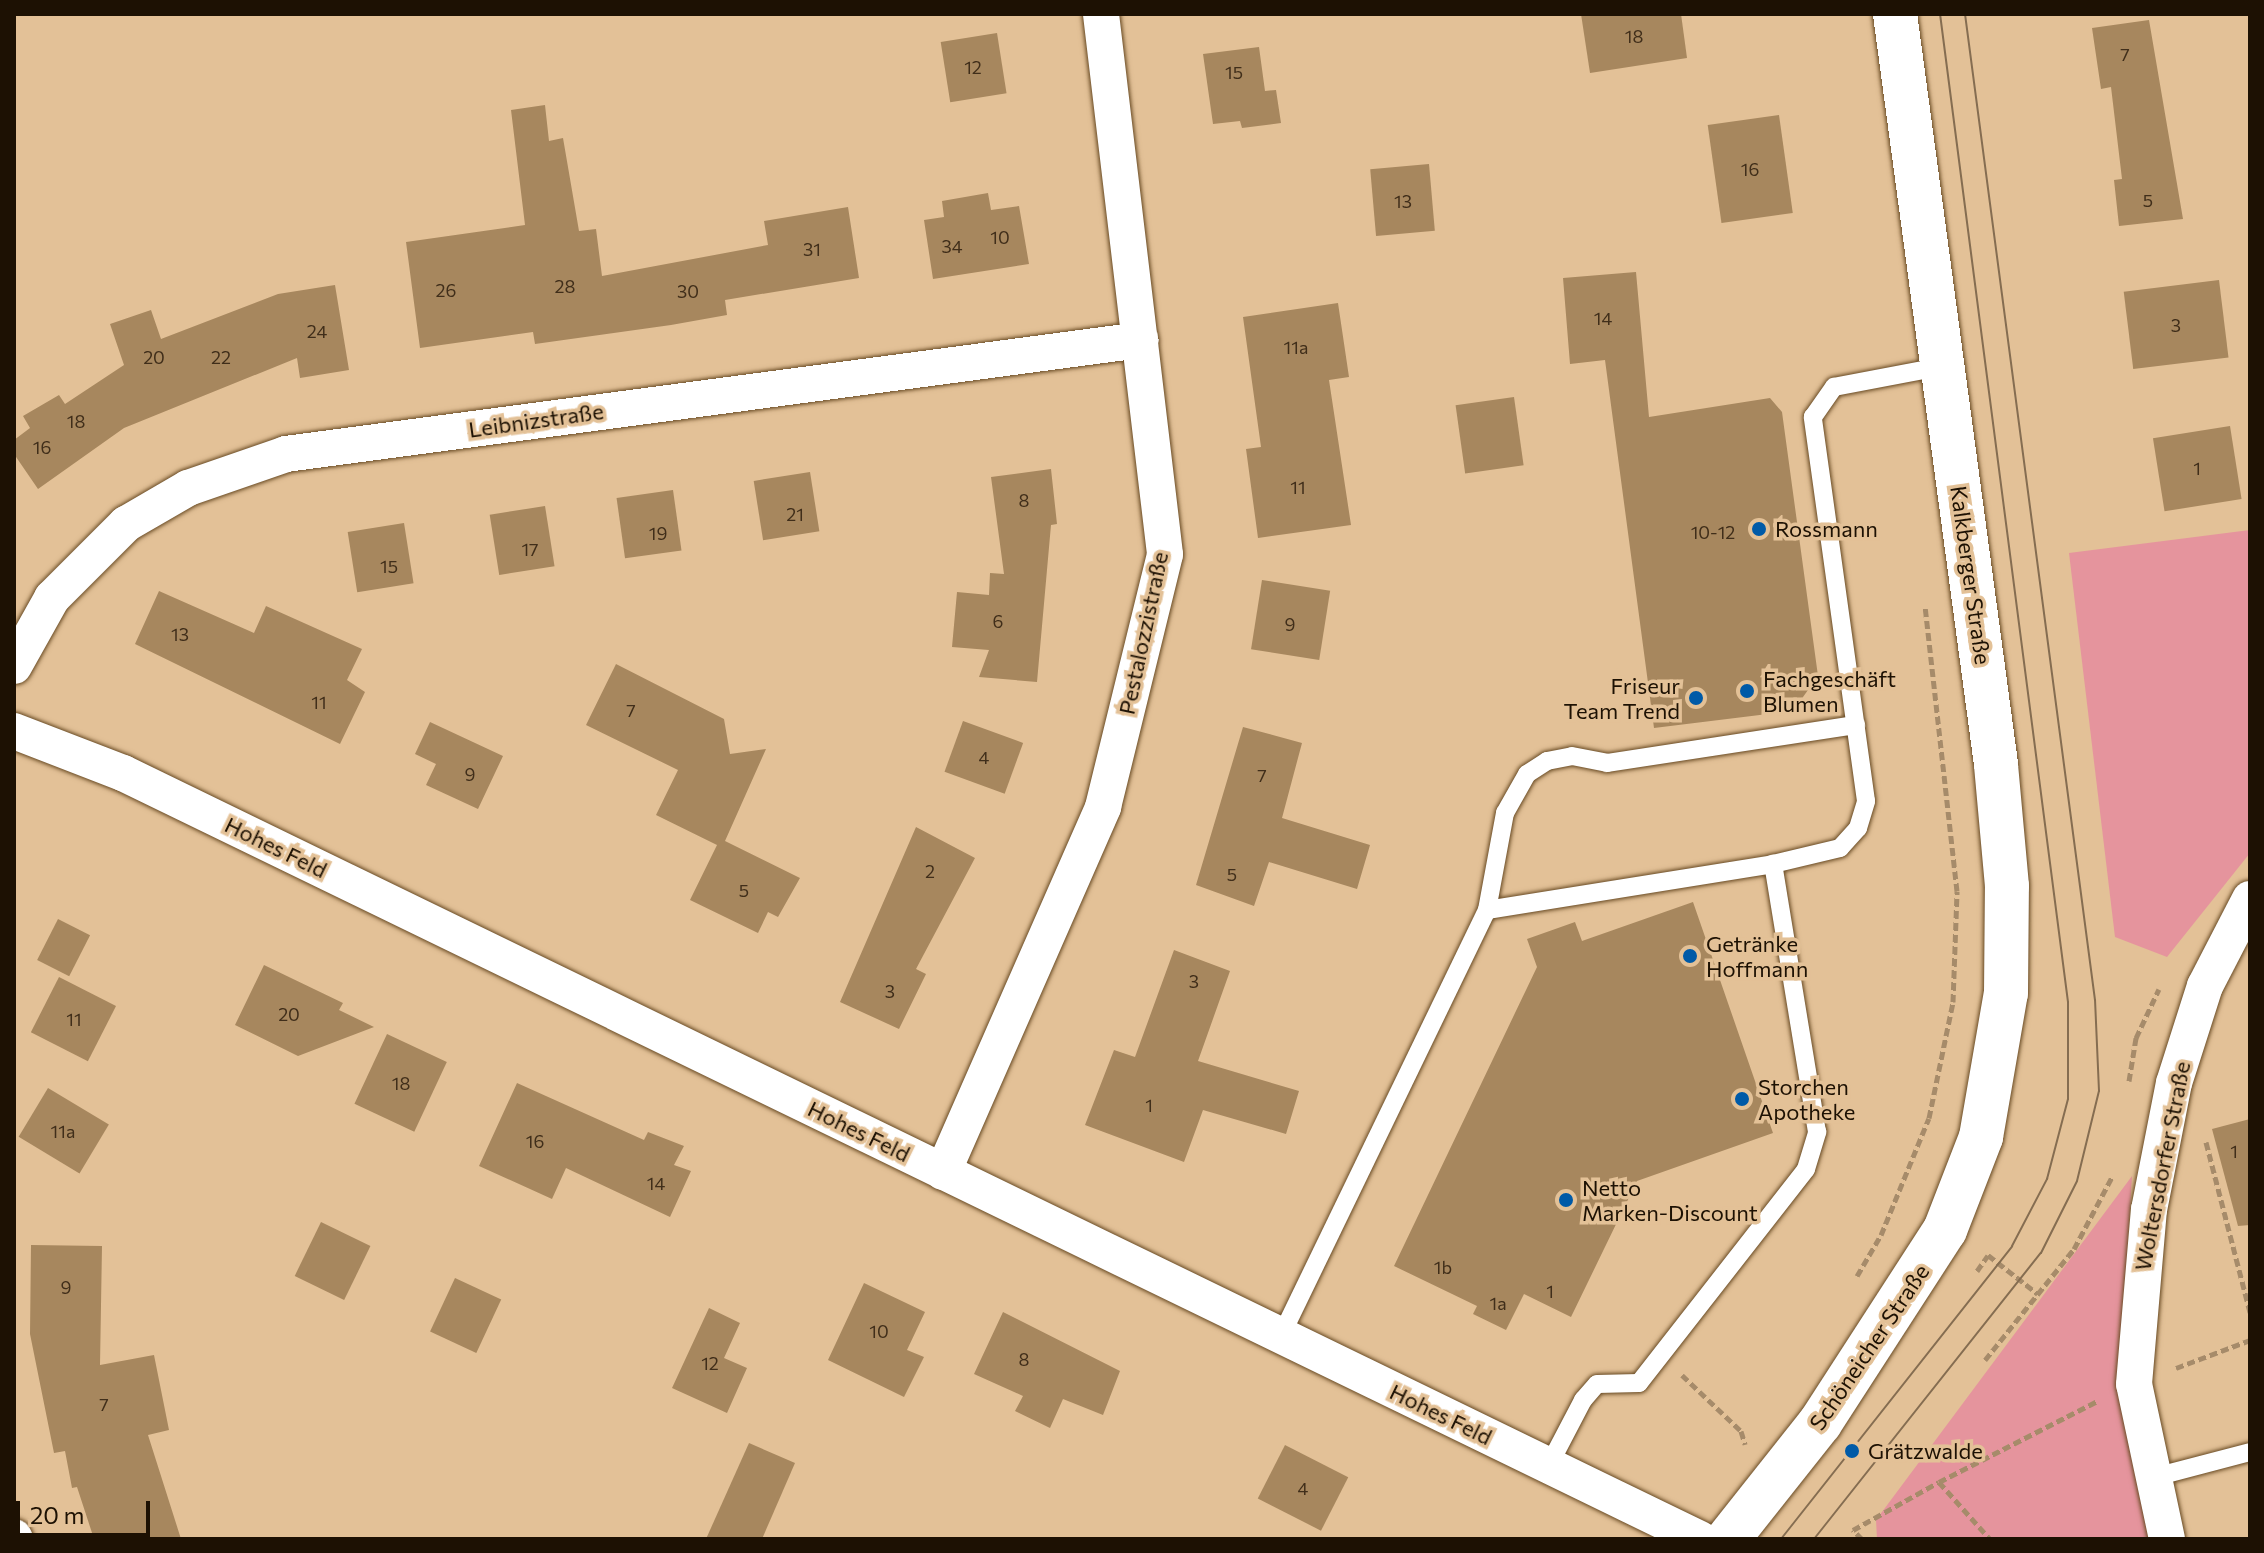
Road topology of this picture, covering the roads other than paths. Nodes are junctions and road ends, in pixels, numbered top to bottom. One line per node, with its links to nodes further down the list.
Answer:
1 (1101, 14): 3 (street, Pestalozzistraße)
2 (1895, 14): 4 (main road, Kalkberger Straße)
3 (1140, 340): 5 (street, Leibnizstraße); 12 (street, Pestalozzistraße)
4 (1944, 366): 6 (lane); 11 (main road, Kalkberger Straße)
5 (14, 666)
6 (1856, 725): 8 (lane); 10 (lane)
7 (14, 731): 12 (street, Hohes Feld)
8 (1773, 864): 10 (lane); 15 (lane)
9 (2250, 899): 16 (street, Woltersdorfer Straße)
10 (1487, 910): 13 (lane)
11 (1981, 1137): 18 (main road, Schöneicher Straße)
12 (943, 1172): 13 (street, Hohes Feld)
13 (1281, 1336): 15 (street, Hohes Feld)
14 (2250, 1452): 16 (lane)
15 (1548, 1467): 17 (street, Hohes Feld)
16 (2151, 1478): 19 (street, Woltersdorfer Straße)
17 (1700, 1539)
18 (1728, 1539)
19 (2167, 1539)

